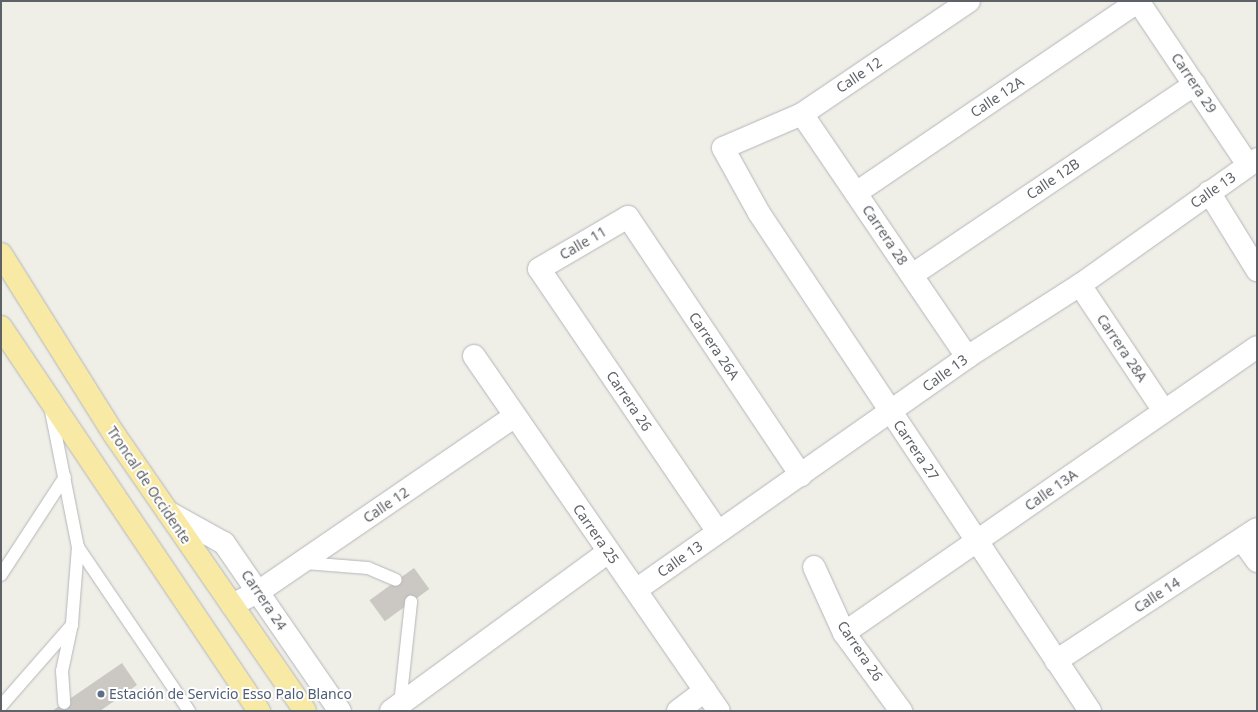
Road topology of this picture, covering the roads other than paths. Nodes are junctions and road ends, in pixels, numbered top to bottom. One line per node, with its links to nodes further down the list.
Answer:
1 (969, 1): 4 (street, Calle 12)
2 (1138, 1): 3 (street, Carrera 29); 8 (street, Calle 12A)
3 (1195, 84): 5 (street, Carrera 29); 13 (street, Calle 12B)
4 (802, 114): 6 (street, Calle 12); 8 (street, Carrera 28)
5 (1252, 162): 7 (street, Calle 13)
6 (743, 188): 21 (street, Carrera 27)
7 (1209, 192): 12 (street); 14 (street, Calle 13)
8 (856, 193): 13 (street, Carrera 28)
9 (628, 217): 11 (street, Calle 11); 23 (street, Carrera 26A)
10 (1, 254): 25 (highway, Troncal de Occidente)
11 (539, 269): 26 (street, Carrera 26)
12 (1257, 270)
13 (912, 275): 18 (street, Carrera 28)
14 (1080, 285): 18 (street, Calle 13); 20 (street, Carrera 28A)
15 (1, 327): 19 (highway)
16 (1257, 347): 20 (street, Calle 13A)
17 (474, 356): 22 (street, Carrera 25)
18 (967, 357): 21 (street, Calle 13)
19 (48, 398): 24 (lane); 48 (highway)
20 (1164, 411): 28 (street, Calle 13A)
21 (891, 413): 23 (street, Calle 13); 28 (street, Carrera 27)
22 (514, 417): 30 (street, Carrera 25); 32 (street, Calle 12)
23 (801, 476): 26 (street, Calle 13)
24 (65, 477): 29 (lane); 34 (lane)
25 (168, 512): 37 (street, Carrera 24); 39 (highway, Troncal de Occidente)
26 (718, 532): 36 (street, Calle 13)
27 (1250, 534): 31 (street); 42 (street, Calle 14)
28 (976, 542): 41 (street, Calle 13A); 42 (street, Carrera 27)
29 (78, 547): 40 (lane); 47 (lane)
30 (608, 552): 36 (street, Carrera 25); 46 (street)
31 (1257, 561)
32 (302, 562): 35 (lane); 37 (street, Calle 12)
33 (814, 567): 41 (street, Carrera 26)
34 (1, 574)
35 (396, 580)
36 (636, 590): 43 (street, Carrera 25)
37 (258, 592): 39 (street, Calle 12); 50 (street, Carrera 24)
38 (411, 602): 46 (lane)
39 (232, 605): 49 (highway, Troncal de Occidente)
40 (72, 624): 44 (lane); 45 (lane)
41 (844, 633): 53 (street, Carrera 26)
42 (1056, 660): 54 (street, Carrera 27)
43 (705, 691): 51 (street); 52 (street, Carrera 25)
44 (64, 703)
45 (1, 706)
46 (399, 709)
47 (189, 711)
48 (259, 711)
49 (305, 711)
50 (340, 711)
51 (678, 711)
52 (719, 711)
53 (902, 711)
54 (1090, 711)

